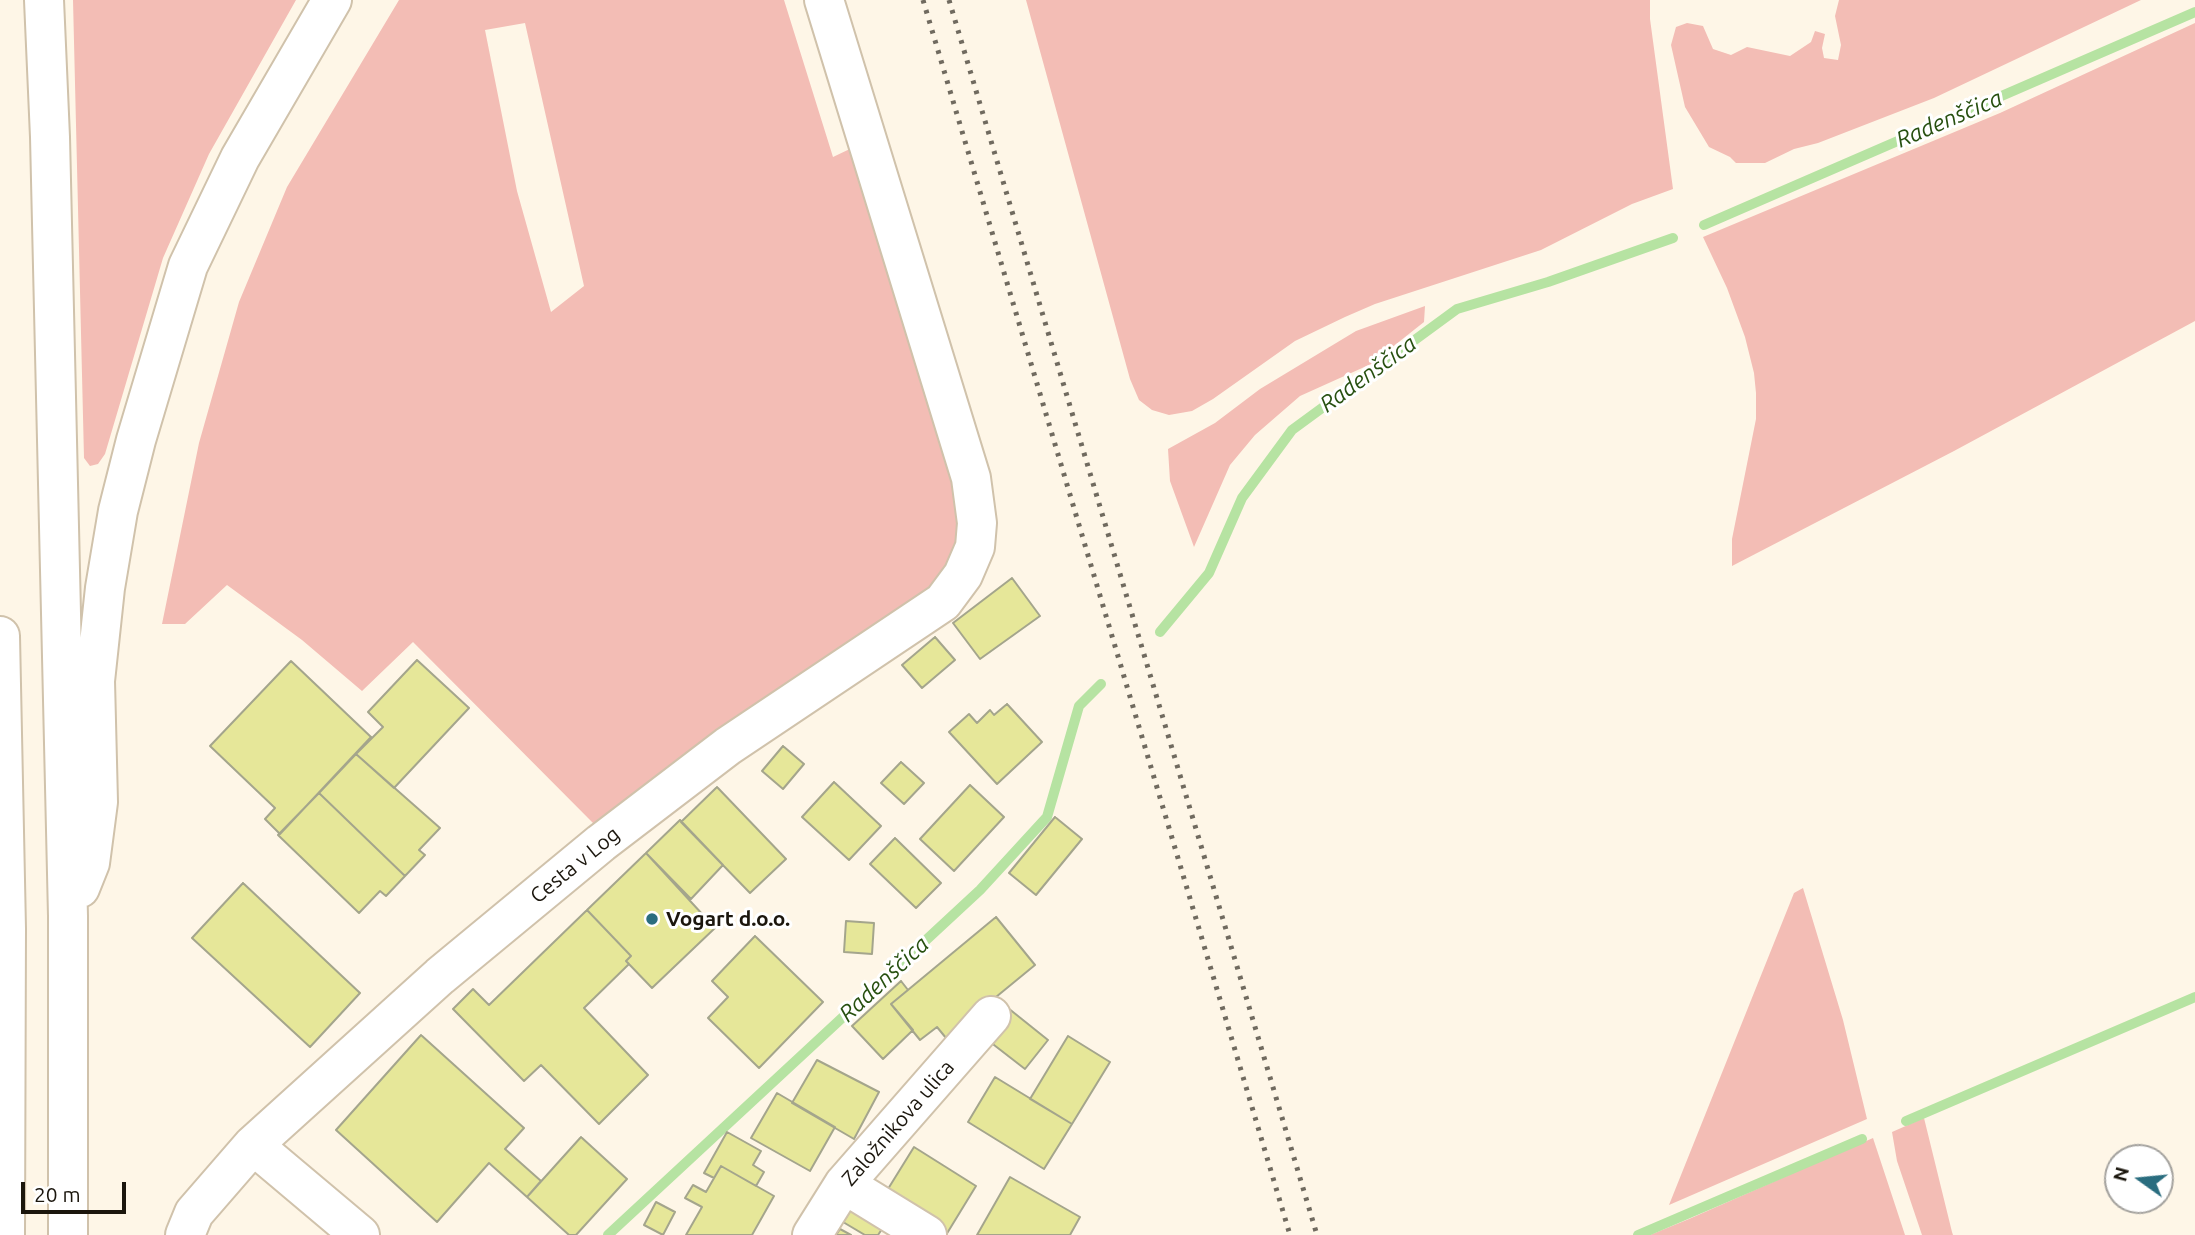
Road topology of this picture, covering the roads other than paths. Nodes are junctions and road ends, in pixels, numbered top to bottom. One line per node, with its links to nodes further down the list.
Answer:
1 (44, 0): 5 (main road)
2 (332, 0): 5 (main road)
3 (824, 0): 7 (main road, Cesta v Log)
4 (0, 636): 9 (main road)
5 (68, 916): 10 (main road)
6 (991, 1016): 8 (main road, Založnikova ulica)
7 (253, 1145): 11 (main road, Cesta v Log); 12 (main road)
8 (844, 1184): 13 (main road, Založnikova ulica); 14 (main road)
9 (5, 1235)
10 (68, 1235)
11 (185, 1235)
12 (360, 1235)
13 (812, 1235)
14 (927, 1235)

